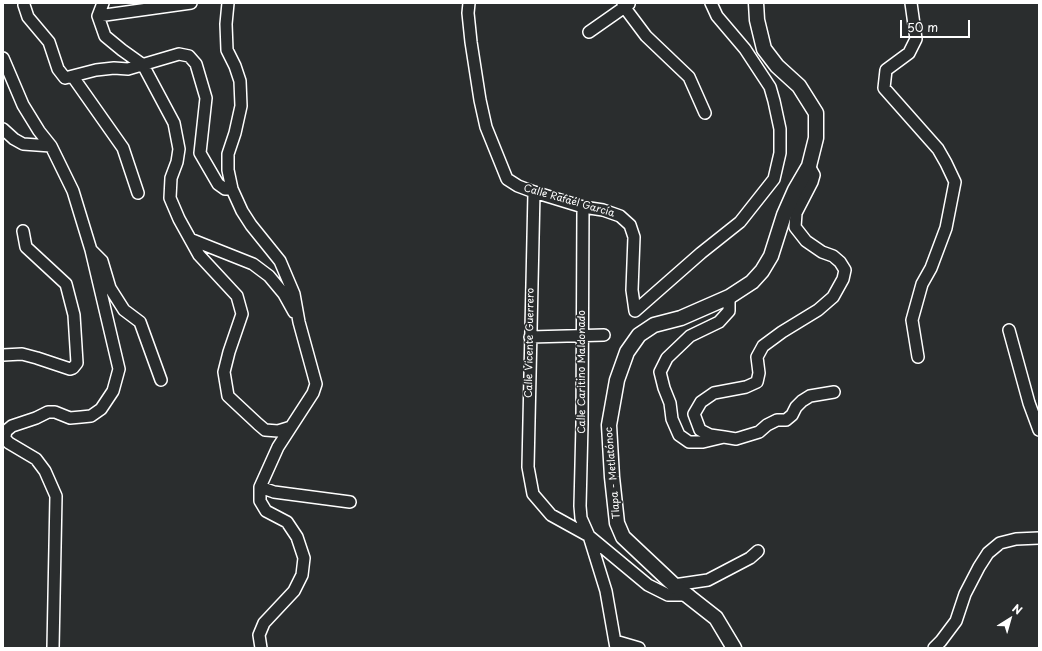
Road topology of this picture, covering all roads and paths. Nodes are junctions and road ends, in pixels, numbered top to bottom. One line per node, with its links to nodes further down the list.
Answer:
1 (103, 3): 10 (street)
2 (191, 3): 10 (street)
3 (228, 3): 19 (street)
4 (469, 3): 20 (street, Calle Rafaél García)
5 (711, 3): 22 (street, Calle Rafaél García)
6 (756, 3): 18 (main road, Tlapa - Metlatónoc)
7 (911, 3): 33 (street)
8 (24, 5): 14 (street)
9 (626, 5): 11 (street); 15 (street)
10 (98, 16): 13 (street)
11 (589, 32)
12 (3, 58): 17 (street)
13 (143, 65): 14 (street); 19 (street); 24 (street)
14 (73, 77): 21 (street)
15 (705, 113)
16 (3, 129): 17 (street)
17 (51, 146): 25 (street)
18 (809, 166): 26 (main road, Tlapa - Metlatónoc); 38 (street)
19 (232, 190): 27 (street)
20 (534, 192): 22 (street, Calle Rafaél García); 31 (street, Calle Vicente Guerrero)
21 (138, 193)
22 (583, 207): 30 (street, Calle Caritino Maldonado)
23 (23, 231): 32 (street)
24 (190, 239): 27 (street); 36 (street)
25 (91, 250): 34 (street); 47 (street)
26 (729, 297): 38 (street); 44 (main road, Tlapa - Metlatónoc)
27 (299, 322): 36 (street)
28 (1009, 330): 37 (street)
29 (604, 335): 30 (street)
30 (582, 336): 31 (street); 41 (street, Calle Caritino Maldonado)
31 (530, 337): 41 (street, Calle Vicente Guerrero)
32 (3, 355)
33 (918, 357)
34 (161, 380)
35 (834, 392): 38 (street)
36 (292, 427): 39 (street)
37 (1039, 430)
38 (724, 437)
39 (260, 487): 40 (street); 48 (street)
40 (350, 502)
41 (589, 536): 45 (street); 46 (street, Calle Caritino Maldonado)
42 (1039, 538): 51 (street)
43 (758, 551): 44 (street)
44 (674, 585): 45 (main road, Tlapa - Metlatónoc)
45 (689, 595): 50 (main road, Tlapa - Metlatónoc)
46 (616, 644): 49 (street)
47 (52, 648)
48 (261, 648)
49 (639, 648)
50 (734, 648)
51 (934, 648)

